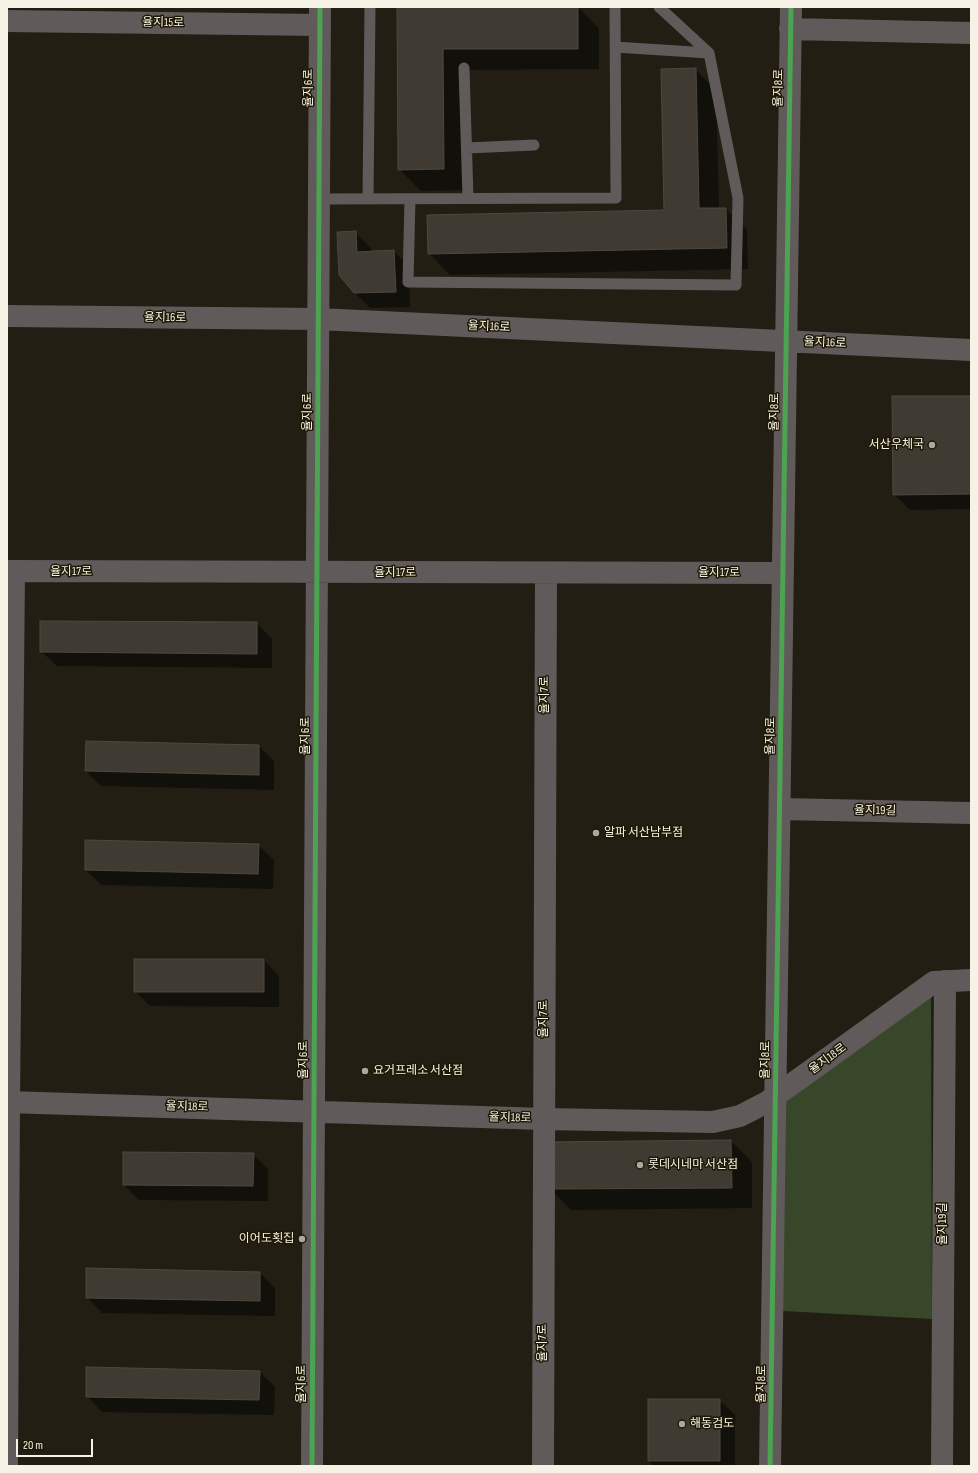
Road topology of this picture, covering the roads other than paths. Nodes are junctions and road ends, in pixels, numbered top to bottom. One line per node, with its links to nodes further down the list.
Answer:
1 (370, 7): 17 (lane)
2 (615, 7): 9 (lane)
3 (659, 7): 10 (lane)
4 (791, 7): 7 (street, 율지8로)
5 (320, 16): 6 (street, 율지15로); 16 (street, 율지6로)
6 (7, 21)
7 (790, 29): 8 (street); 20 (street, 율지8로)
8 (971, 33)
9 (615, 47): 10 (lane); 15 (lane)
10 (708, 53): 14 (lane)
11 (464, 68): 13 (lane)
12 (534, 145): 13 (lane)
13 (467, 148): 15 (lane)
14 (410, 198): 15 (lane); 17 (lane)
15 (468, 198)
16 (319, 199): 17 (lane); 19 (street, 율지6로)
17 (368, 199)
18 (7, 316): 19 (street, 율지16로)
19 (318, 319): 20 (street, 율지16로); 23 (street, 율지6로)
20 (786, 341): 21 (street, 율지16로); 25 (street, 율지8로)
21 (971, 350)
22 (10, 571): 23 (street, 율지17로); 31 (street)
23 (317, 572): 24 (street, 율지17로); 32 (street, 율지6로)
24 (546, 573): 25 (street, 율지17로); 33 (street, 율지7로)
25 (783, 573): 26 (street, 율지8로)
26 (780, 809): 27 (street, 율지19길); 30 (street, 율지8로)
27 (971, 814)
28 (971, 980): 29 (street, 율지18로)
29 (945, 981): 30 (street, 율지18로); 38 (street, 율지19길)
30 (776, 1097): 33 (street, 율지18로); 37 (street, 율지8로)
31 (8, 1102): 32 (street, 율지18로); 34 (street)
32 (314, 1111): 33 (street, 율지18로); 35 (street, 율지6로)
33 (544, 1119): 36 (street, 율지7로)
34 (7, 1466)
35 (312, 1466)
36 (543, 1466)
37 (770, 1466)
38 (942, 1466)

